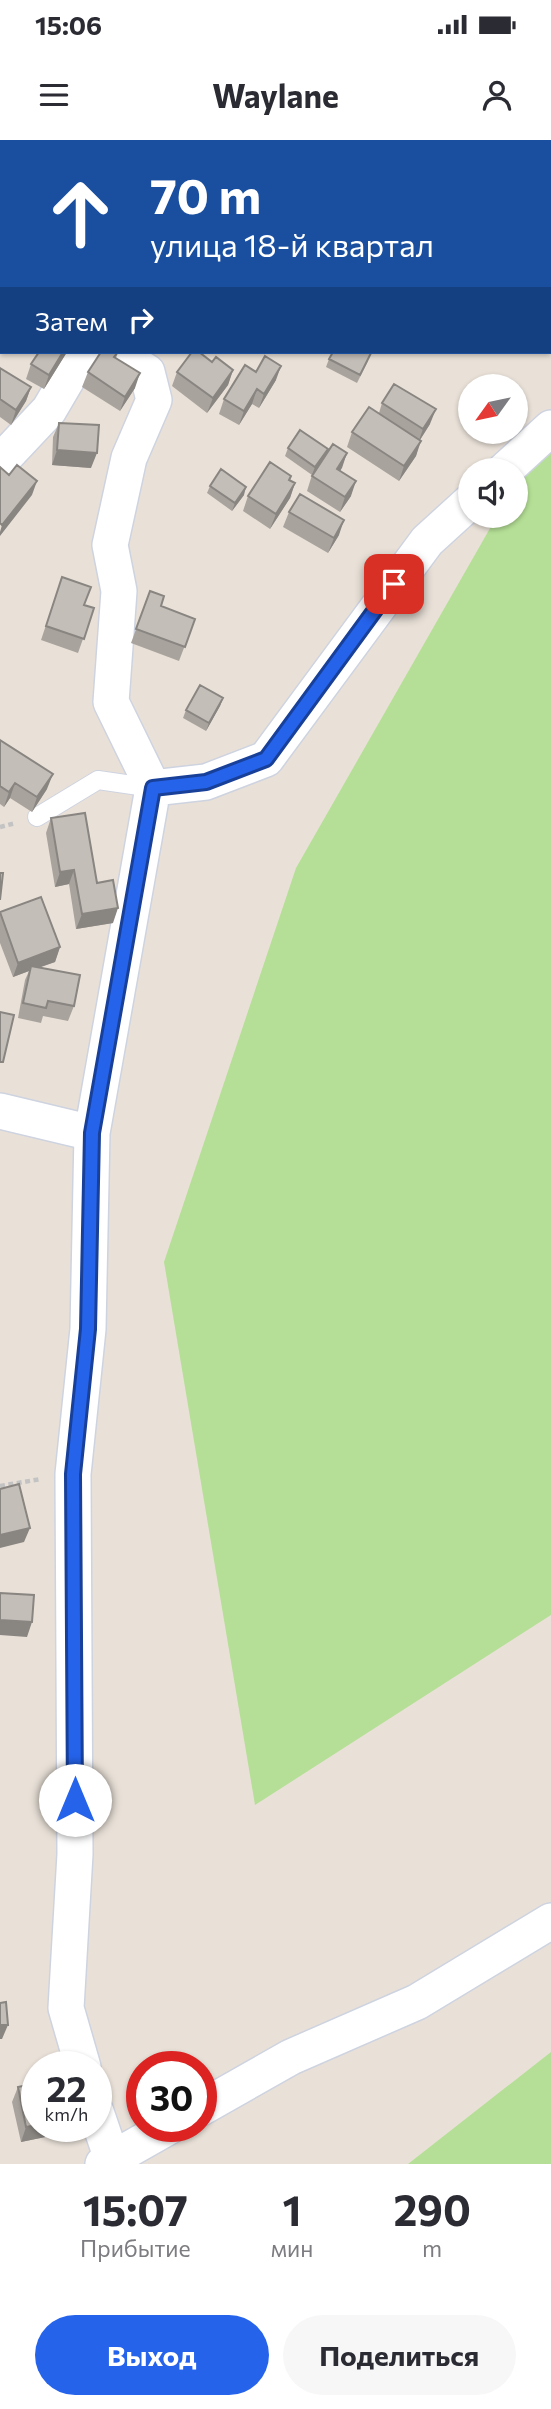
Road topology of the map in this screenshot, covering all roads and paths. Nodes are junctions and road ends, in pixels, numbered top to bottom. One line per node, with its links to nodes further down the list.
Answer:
1 (82, 354): 5 (street)
2 (119, 354): 7 (street)
3 (551, 428): 4 (street)
4 (518, 458)
5 (0, 462)
6 (458, 513): 7 (street)
7 (153, 788): 8 (lane); 10 (street)
8 (37, 817)
9 (0, 1111): 10 (street)
10 (92, 1133): 11 (street)
11 (73, 1474): 12 (path); 14 (street)
12 (0, 1486)
13 (551, 1921): 15 (street)
14 (78, 2051)
15 (217, 2099)
16 (103, 2142): 18 (street)
17 (142, 2142): 18 (street)
18 (108, 2162)

